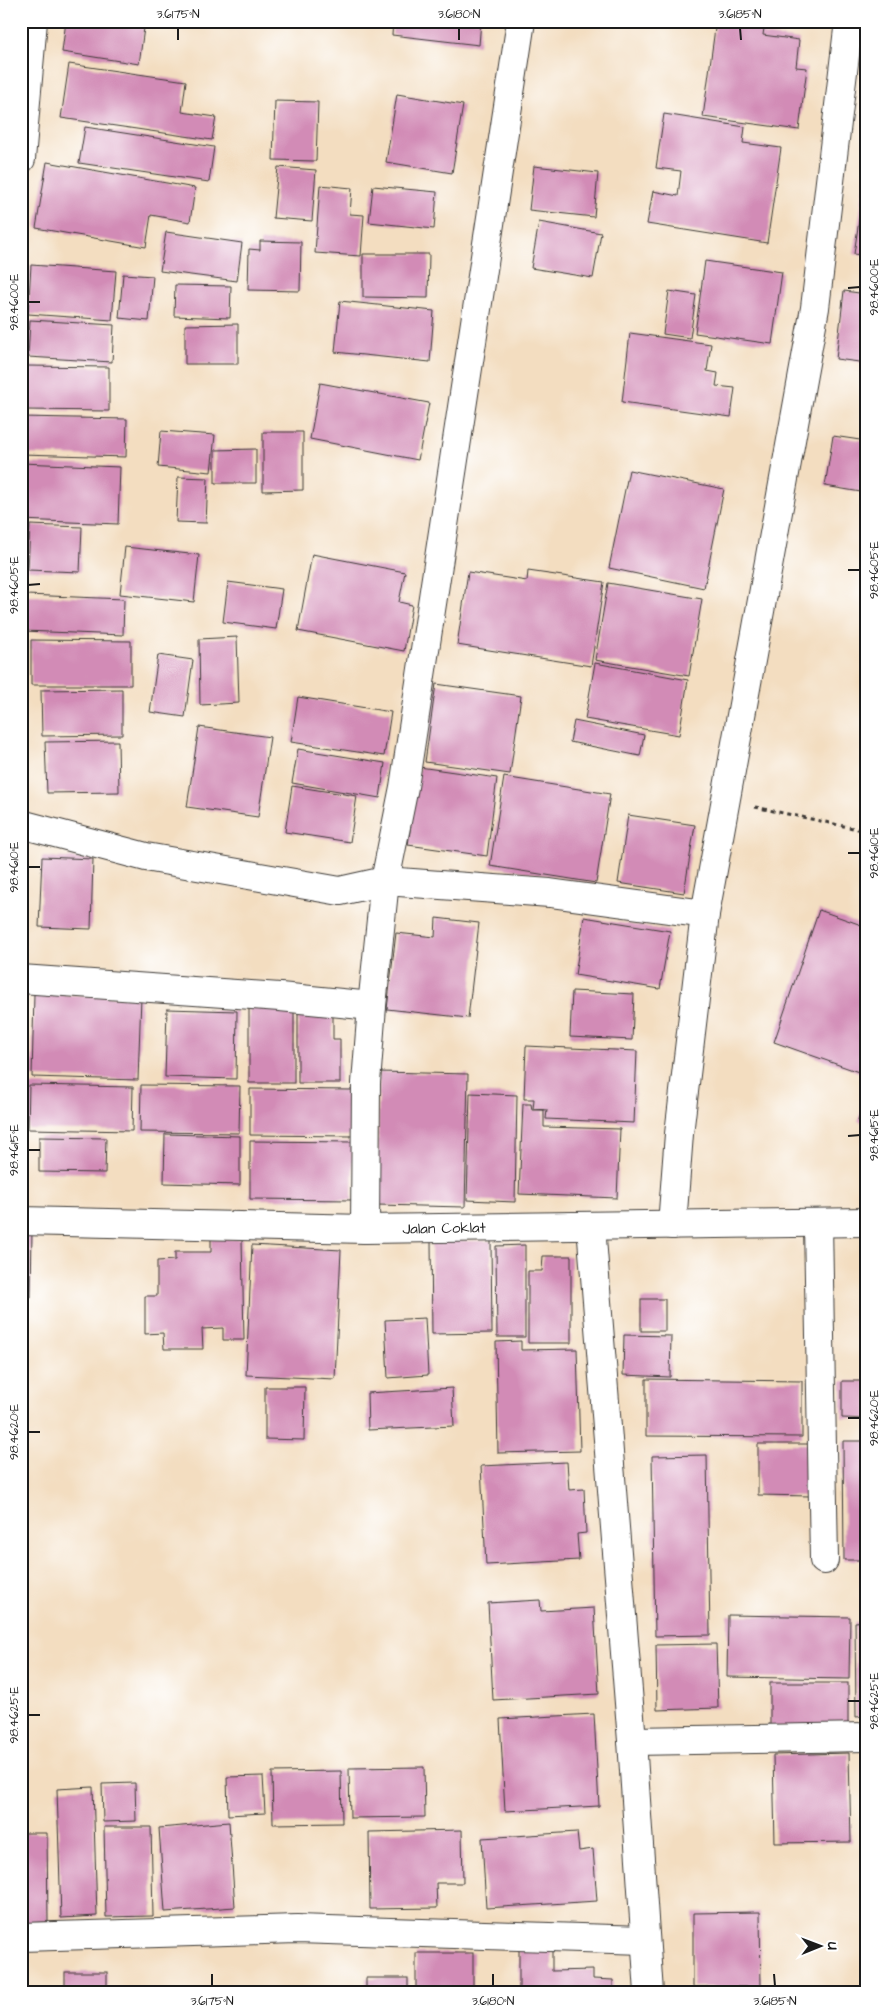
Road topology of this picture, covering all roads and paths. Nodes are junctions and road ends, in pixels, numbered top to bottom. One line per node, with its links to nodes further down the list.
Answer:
1 (33, 21): 4 (street)
2 (521, 21): 8 (street)
3 (849, 21): 5 (street)
4 (21, 159)
5 (725, 801): 7 (path); 9 (street)
6 (21, 824): 8 (street)
7 (867, 831)
8 (385, 881): 9 (street); 11 (street)
9 (691, 912): 15 (street)
10 (21, 979): 11 (street)
11 (372, 1006): 17 (street)
12 (21, 1221): 17 (street, Jalan Coklat)
13 (818, 1222): 14 (street, Jalan Coklat); 15 (street, Jalan Coklat); 18 (street)
14 (867, 1222)
15 (672, 1225): 16 (street, Jalan Coklat)
16 (592, 1226): 17 (street, Jalan Coklat); 20 (street)
17 (365, 1229)
18 (824, 1560)
19 (867, 1737): 20 (street)
20 (632, 1741): 22 (street)
21 (21, 1937): 22 (street)
22 (644, 1940): 23 (street)
23 (649, 1993)

